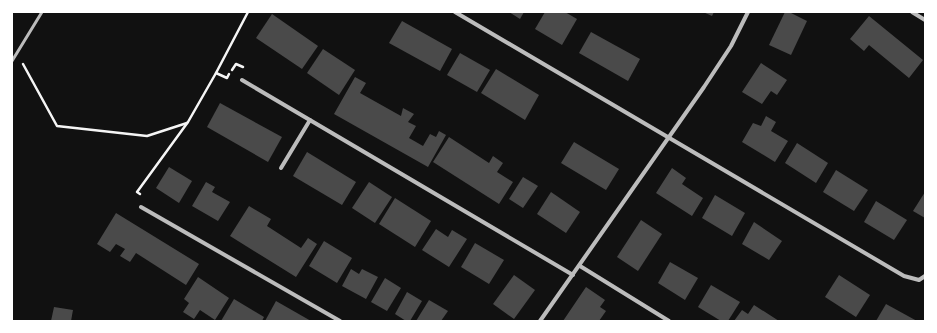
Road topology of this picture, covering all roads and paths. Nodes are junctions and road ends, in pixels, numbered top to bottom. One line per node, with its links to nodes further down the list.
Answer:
1 (42, 12): 7 (lane)
2 (248, 12): 11 (path)
3 (455, 12): 12 (street)
4 (748, 12): 12 (street)
5 (912, 12): 6 (street)
6 (925, 20)
7 (17, 53): 8 (lane); 11 (path)
8 (12, 61)
9 (242, 80): 10 (street)
10 (310, 120): 13 (street); 16 (street)
11 (188, 122): 14 (path)
12 (668, 137): 15 (street); 17 (street)
13 (281, 168)
14 (141, 207): 18 (street)
15 (580, 266): 16 (street); 20 (street)
16 (574, 275): 19 (street)
17 (925, 276)
18 (340, 321)
19 (540, 321)
20 (669, 321)

